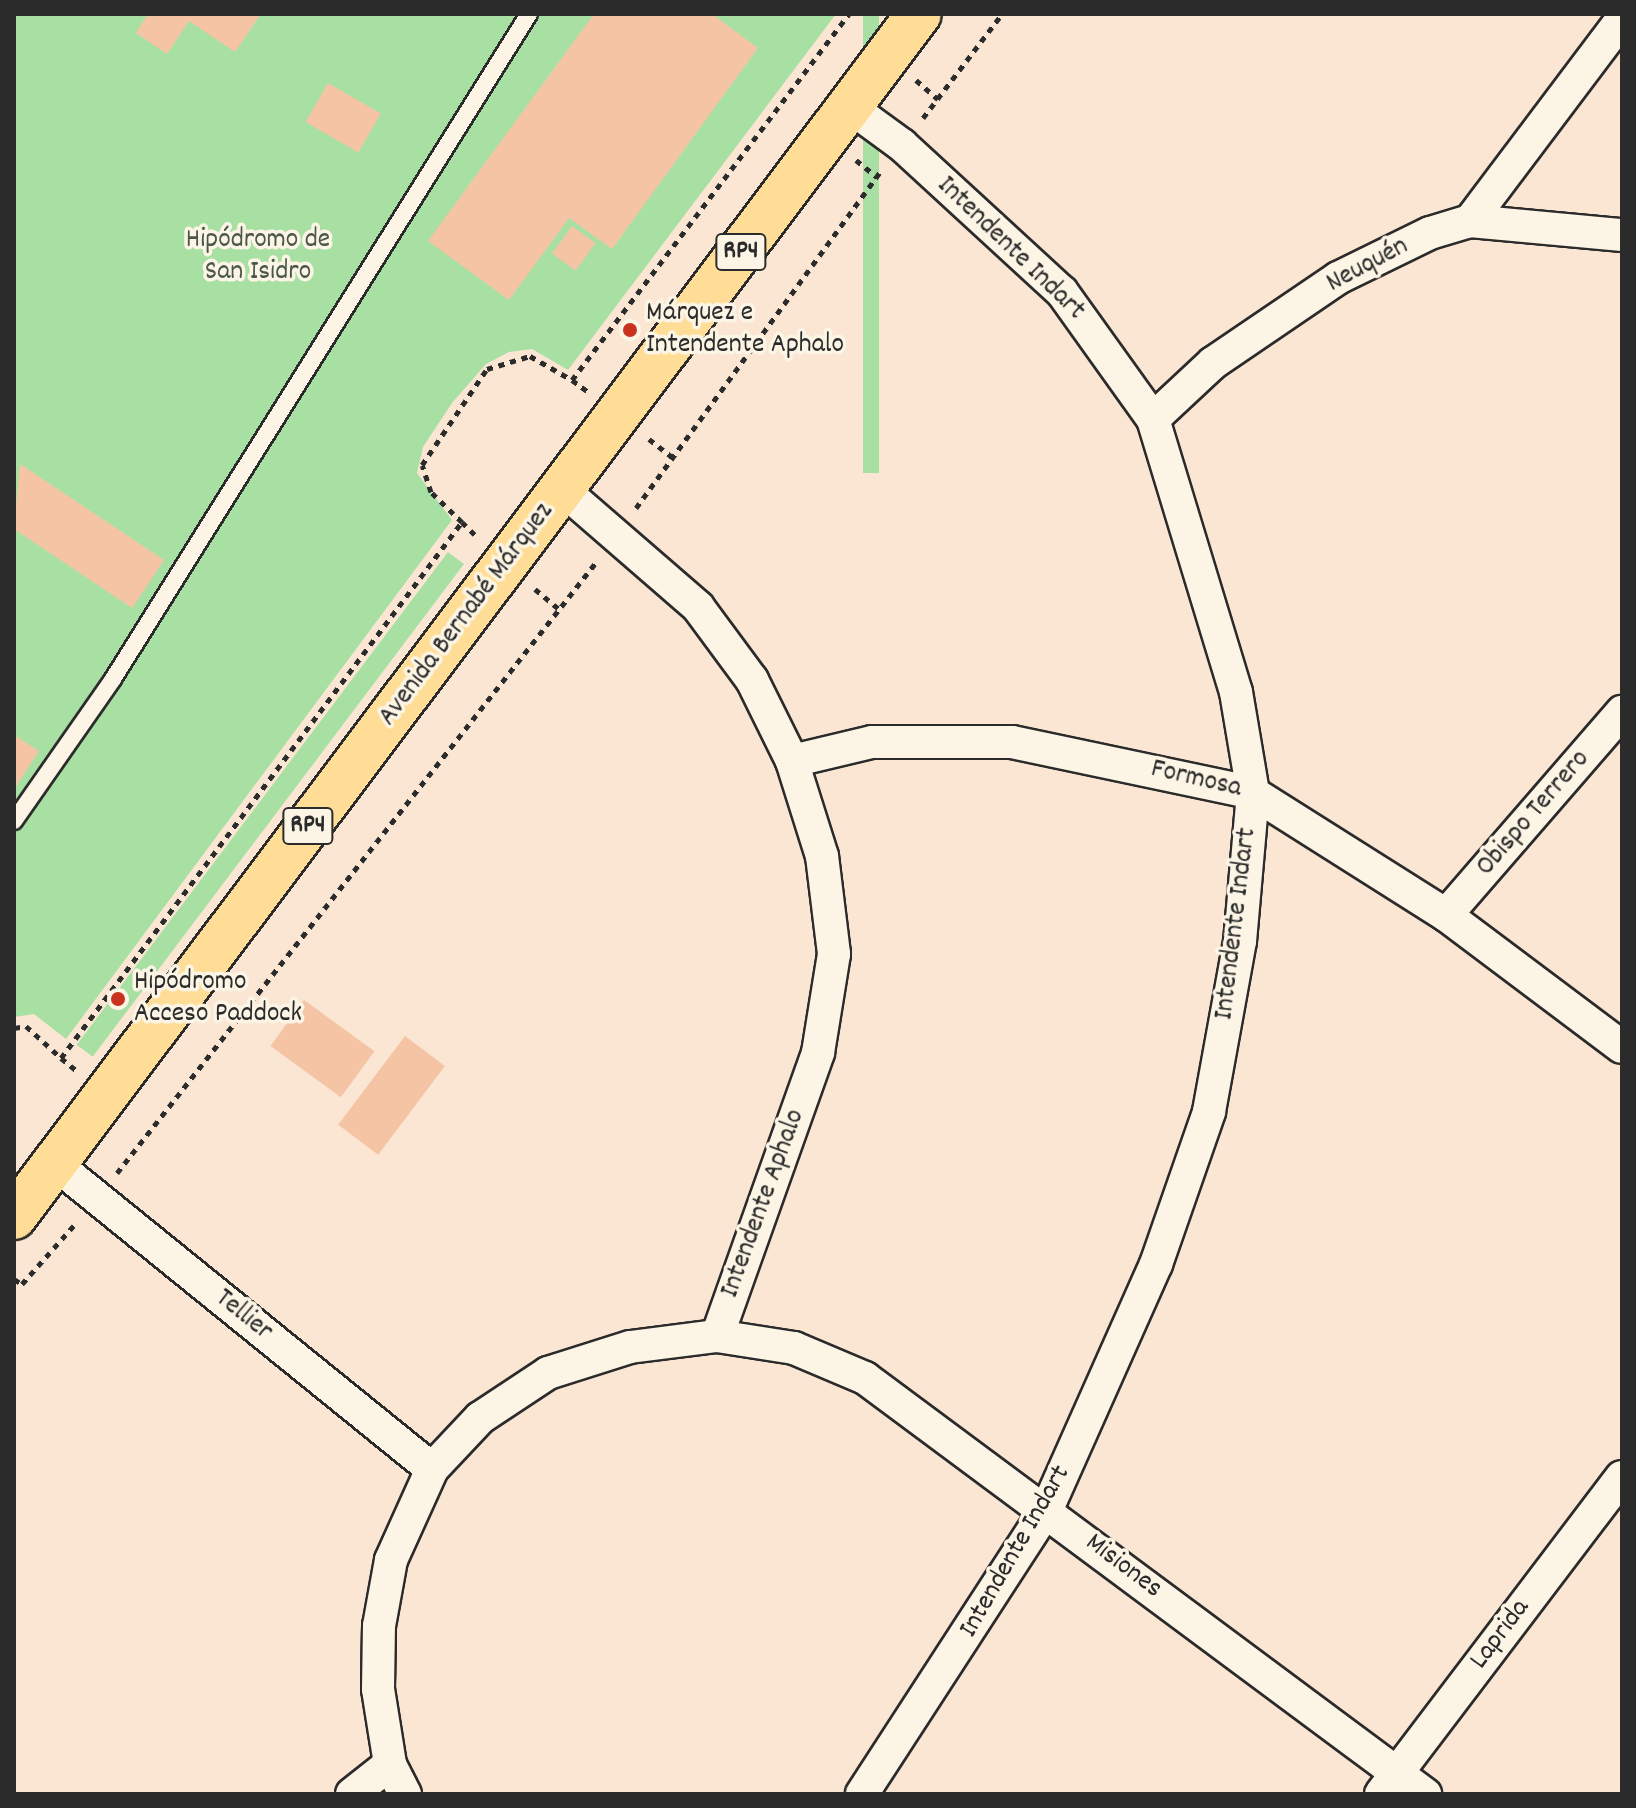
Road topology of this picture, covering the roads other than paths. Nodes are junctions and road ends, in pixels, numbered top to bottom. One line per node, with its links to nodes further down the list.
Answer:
1 (529, 14): 12 (lane)
2 (919, 14): 4 (main road, Avenida Bernabé Márquez / RP4)
3 (1622, 19): 5 (street)
4 (850, 107): 7 (street, Intendente Indart); 8 (main road, Avenida Bernabé Márquez / RP4)
5 (1470, 221): 6 (street, Neuquén); 7 (street, Neuquén)
6 (1622, 235)
7 (1153, 419): 11 (street, Intendente Indart)
8 (562, 489): 10 (street, Intendente Aphalo); 15 (main road, Avenida Bernabé Márquez / RP4)
9 (1622, 712): 13 (street, Obispo Terrero)
10 (792, 761): 11 (street, Formosa); 17 (street, Intendente Aphalo)
11 (1253, 793): 13 (street, Formosa); 20 (street, Intendente Indart)
12 (14, 821)
13 (1446, 915): 14 (street, Formosa)
14 (1622, 1047)
15 (54, 1163): 16 (main road, Avenida Bernabé Márquez / RP4); 18 (street, Tellier)
16 (14, 1217)
17 (717, 1336): 18 (street, Intendente Aphalo); 20 (street, Misiones)
18 (432, 1469): 21 (street, Intendente Aphalo)
19 (1622, 1477): 22 (street, Laprida)
20 (1047, 1509): 22 (street, Misiones); 25 (street, Intendente Indart)
21 (390, 1764): 23 (street); 24 (street, Intendente Aphalo)
22 (1389, 1784): 26 (street, Misiones)
23 (352, 1794)
24 (405, 1794)
25 (862, 1794)
26 (1425, 1794)

